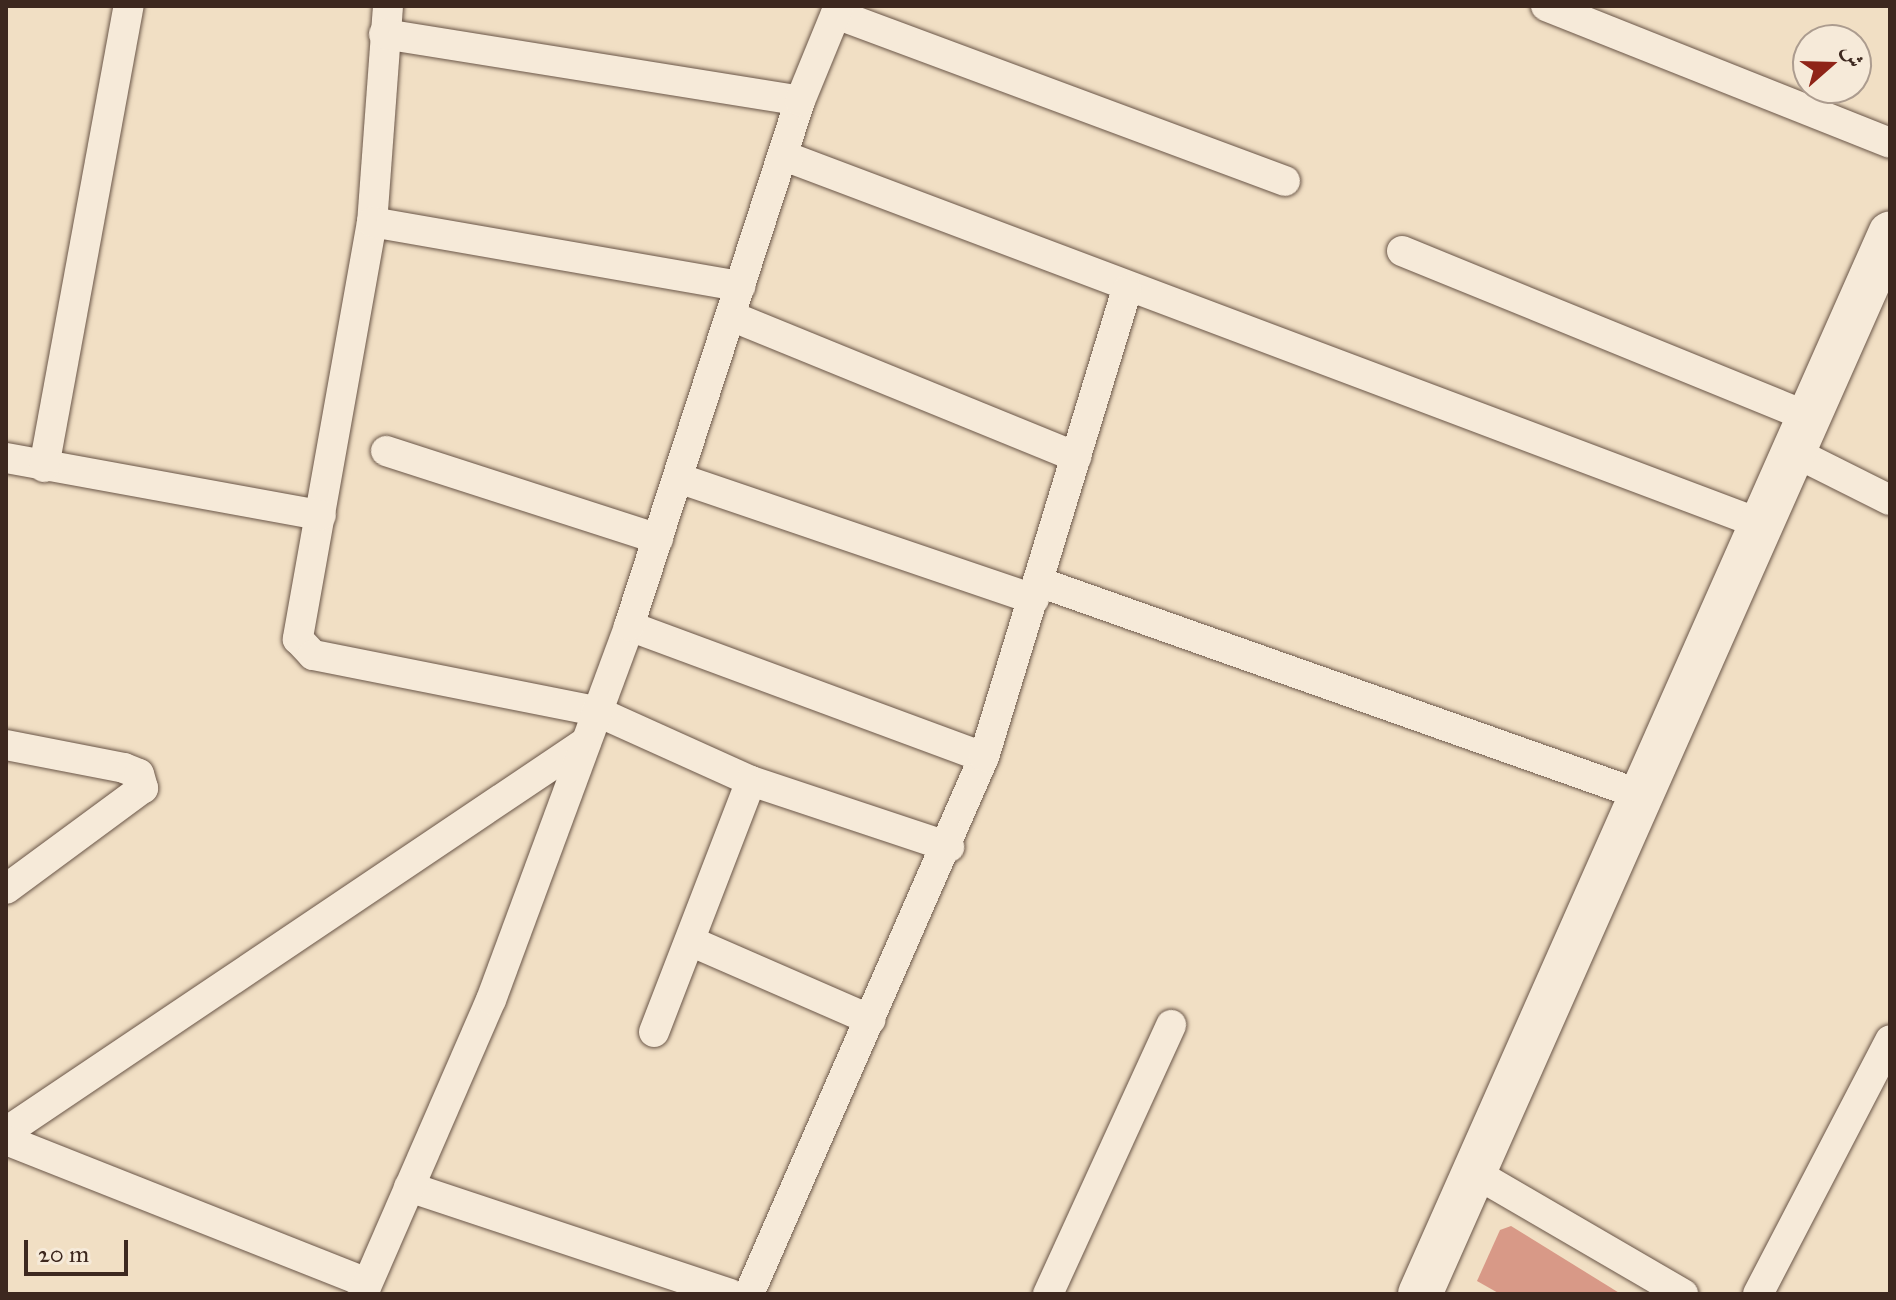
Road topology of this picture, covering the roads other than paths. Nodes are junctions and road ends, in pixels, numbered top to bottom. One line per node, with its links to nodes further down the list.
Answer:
1 (129, 6): 19 (street)
2 (1546, 6): 6 (street)
3 (837, 10): 5 (street); 8 (street)
4 (386, 20): 5 (street); 9 (street)
5 (800, 101): 7 (street)
6 (1890, 143)
7 (787, 157): 12 (street); 13 (street)
8 (1285, 181)
9 (372, 222): 12 (street); 22 (street)
10 (1890, 234): 15 (street)
11 (1402, 251): 15 (street)
12 (740, 286): 14 (street)
13 (1127, 290): 17 (street); 23 (street)
14 (731, 316): 17 (street); 20 (street)
15 (1800, 434): 21 (street); 23 (street)
16 (386, 451): 24 (street)
17 (1076, 457): 25 (street)
18 (6, 458): 19 (street)
19 (44, 467): 22 (street)
20 (678, 478): 24 (street); 25 (street)
21 (1890, 500)
22 (321, 515): 27 (street)
23 (1758, 523): 32 (street)
24 (658, 539): 26 (street)
25 (1037, 590): 30 (street); 32 (street)
26 (629, 626): 27 (street); 30 (street)
27 (596, 711): 28 (street); 31 (street)
28 (586, 742): 40 (street); 43 (street)
29 (6, 745): 34 (street)
30 (984, 757): 33 (street)
31 (751, 781): 33 (street); 35 (street)
32 (1641, 795): 42 (street)
33 (949, 847): 36 (street)
34 (6, 889)
35 (690, 941): 36 (street); 38 (street)
36 (871, 1020): 46 (street)
37 (1171, 1025): 47 (street)
38 (654, 1032)
39 (1890, 1040): 50 (street)
40 (6, 1132)
41 (6, 1140): 44 (street)
42 (1475, 1173): 48 (street); 49 (street)
43 (409, 1187): 44 (street); 45 (street)
44 (365, 1289)
45 (730, 1294)
46 (749, 1294)
47 (1048, 1294)
48 (1420, 1294)
49 (1683, 1294)
50 (1758, 1294)

